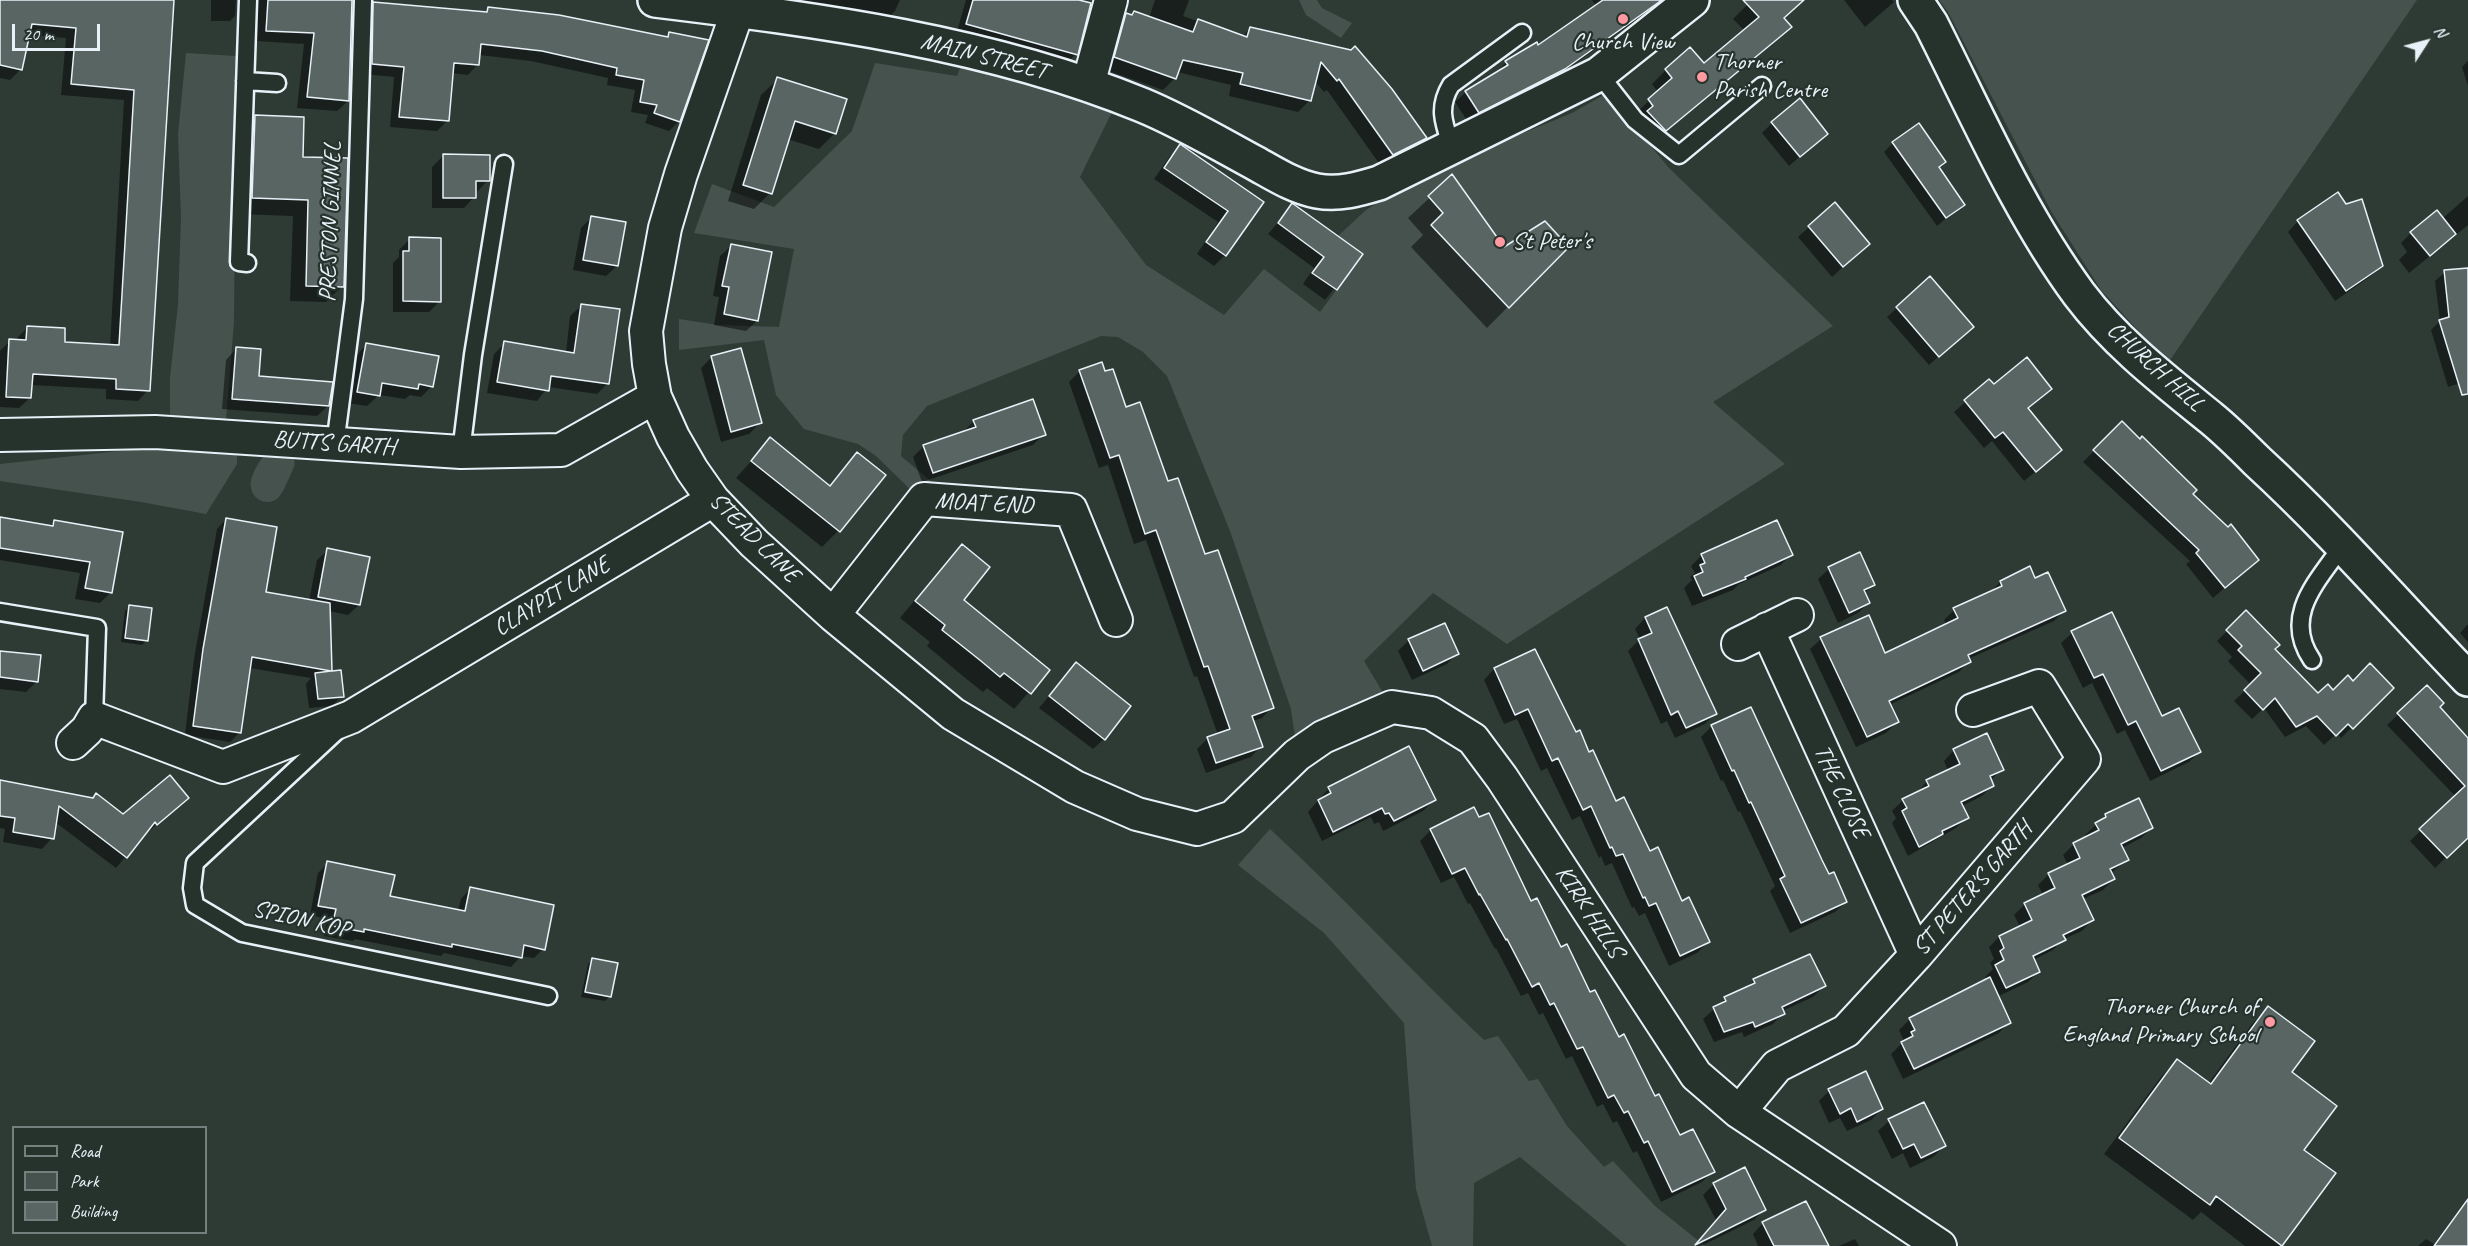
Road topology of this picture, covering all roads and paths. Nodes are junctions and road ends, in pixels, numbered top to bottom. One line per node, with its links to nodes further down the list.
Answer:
1 (248, 0): 10 (lane)
2 (363, 0): 19 (lane, PRESTON GINNEL)
3 (655, 0): 7 (street, MAIN STREET)
4 (1111, 0): 12 (street)
5 (1692, 0): 9 (street)
6 (1915, 0): 22 (street, CHURCH HILL)
7 (739, 5): 12 (street, MAIN STREET); 17 (street, STEAD LANE)
8 (1522, 33): 14 (lane)
9 (1599, 74): 13 (lane); 14 (street)
10 (245, 81): 11 (lane); 16 (lane)
11 (277, 83)
12 (1088, 85): 14 (street, MAIN STREET)
13 (1762, 86)
14 (1452, 148)
15 (504, 164): 20 (lane)
16 (247, 263)
17 (655, 398): 20 (street, BUTTS GARTH); 21 (street, STEAD LANE)
18 (0, 435): 19 (street, BUTTS GARTH)
19 (335, 445): 20 (street, BUTTS GARTH)
20 (461, 452)
21 (713, 500): 24 (street, STEAD LANE); 32 (street, CLAYPIT LANE)
22 (2342, 546): 29 (lane); 30 (street, CHURCH HILL)
23 (0, 612): 33 (lane)
24 (833, 615): 26 (street, MOAT END); 35 (street, STEAD LANE)
25 (1797, 615): 27 (street)
26 (1116, 620)
27 (1767, 629): 28 (street); 36 (street, THE CLOSE)
28 (1738, 644)
29 (2312, 660)
30 (2468, 679)
31 (1973, 710): 36 (street, ST PETER'S GARTH)
32 (351, 717): 33 (street, CLAYPIT LANE); 37 (lane, SPION KOP)
33 (94, 718): 34 (street)
34 (74, 743)
35 (1233, 817): 38 (street, KIRK HILLS)
36 (1916, 955): 38 (street, ST PETER'S GARTH)
37 (548, 996)
38 (1739, 1112): 39 (street, KIRK HILLS)
39 (1940, 1246)

